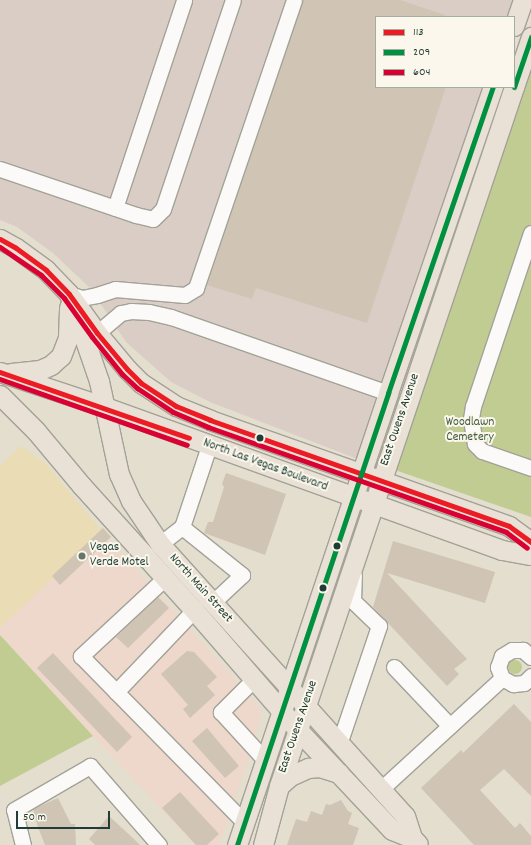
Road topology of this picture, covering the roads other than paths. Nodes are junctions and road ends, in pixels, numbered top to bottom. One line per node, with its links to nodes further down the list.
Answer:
1 (184, 0): 11 (lane)
2 (233, 0): 11 (lane)
3 (294, 0): 15 (lane)
4 (520, 1): 5 (main road)
5 (515, 22)
6 (531, 37): 7 (main road, East Owens Avenue)
7 (515, 84)
8 (493, 88): 19 (main road, East Owens Avenue)
9 (514, 88): 25 (main road, East Owens Avenue)
10 (0, 169): 11 (lane)
11 (115, 208)
12 (531, 233): 23 (lane)
13 (0, 239): 14 (main road, North Las Vegas Boulevard)
14 (69, 294): 15 (lane); 17 (main road, North Las Vegas Boulevard); 18 (main road); 21 (main road, North Main Street)
15 (179, 295): 16 (lane)
16 (171, 317): 17 (lane); 19 (lane)
17 (96, 333): 24 (main road, North Las Vegas Boulevard)
18 (2, 373): 21 (main road, North Las Vegas Boulevard)
19 (388, 393): 24 (main road, East Owens Avenue)
20 (0, 395): 33 (main road, North Main Street)
21 (105, 407): 22 (main road, North Las Vegas Boulevard); 30 (main road, North Main Street)
22 (209, 446): 26 (main road, North Las Vegas Boulevard); 28 (lane)
23 (531, 468)
24 (361, 473): 25 (main road, North Las Vegas Boulevard); 26 (main road, East Owens Avenue)
25 (381, 481): 27 (main road, East Owens Avenue); 29 (main road, North Las Vegas Boulevard)
26 (353, 498): 27 (main road, North Las Vegas Boulevard); 41 (main road, East Owens Avenue)
27 (373, 505): 31 (main road, North Las Vegas Boulevard); 32 (main road, East Owens Avenue)
28 (182, 528): 30 (lane); 34 (lane)
29 (531, 542)
30 (160, 544): 34 (main road, North Main Street)
31 (531, 555)
32 (355, 562): 43 (main road, East Owens Avenue); 47 (lane)
33 (165, 578): 35 (main road, North Main Street); 42 (lane)
34 (212, 603): 41 (main road, North Main Street)
35 (194, 610): 40 (main road, North Main Street); 42 (lane)
36 (531, 656): 39 (lane)
37 (394, 668): 45 (lane)
38 (531, 676): 39 (lane)
39 (502, 678): 45 (lane)
40 (254, 679): 44 (main road, North Main Street); 48 (lane)
41 (289, 687): 43 (main road, North Main Street); 44 (main road, East Owens Avenue)
42 (116, 692): 52 (lane)
43 (306, 707): 46 (main road, East Owens Avenue); 47 (main road, North Main Street)
44 (282, 711): 46 (main road, North Main Street); 48 (main road, East Owens Avenue)
45 (450, 726): 51 (lane)
46 (298, 730): 49 (main road, North Main Street); 50 (main road, East Owens Avenue)
47 (339, 744): 51 (main road, North Main Street)
48 (265, 760): 52 (main road, East Owens Avenue)
49 (339, 773): 50 (main road); 53 (main road, North Main Street)
50 (280, 786): 57 (main road, East Owens Avenue)
51 (381, 789): 53 (main road, North Main Street)
52 (245, 823): 56 (main road, East Owens Avenue)
53 (411, 843)
54 (23, 845): 55 (lane)
55 (160, 845)
56 (237, 845)
57 (263, 845)

